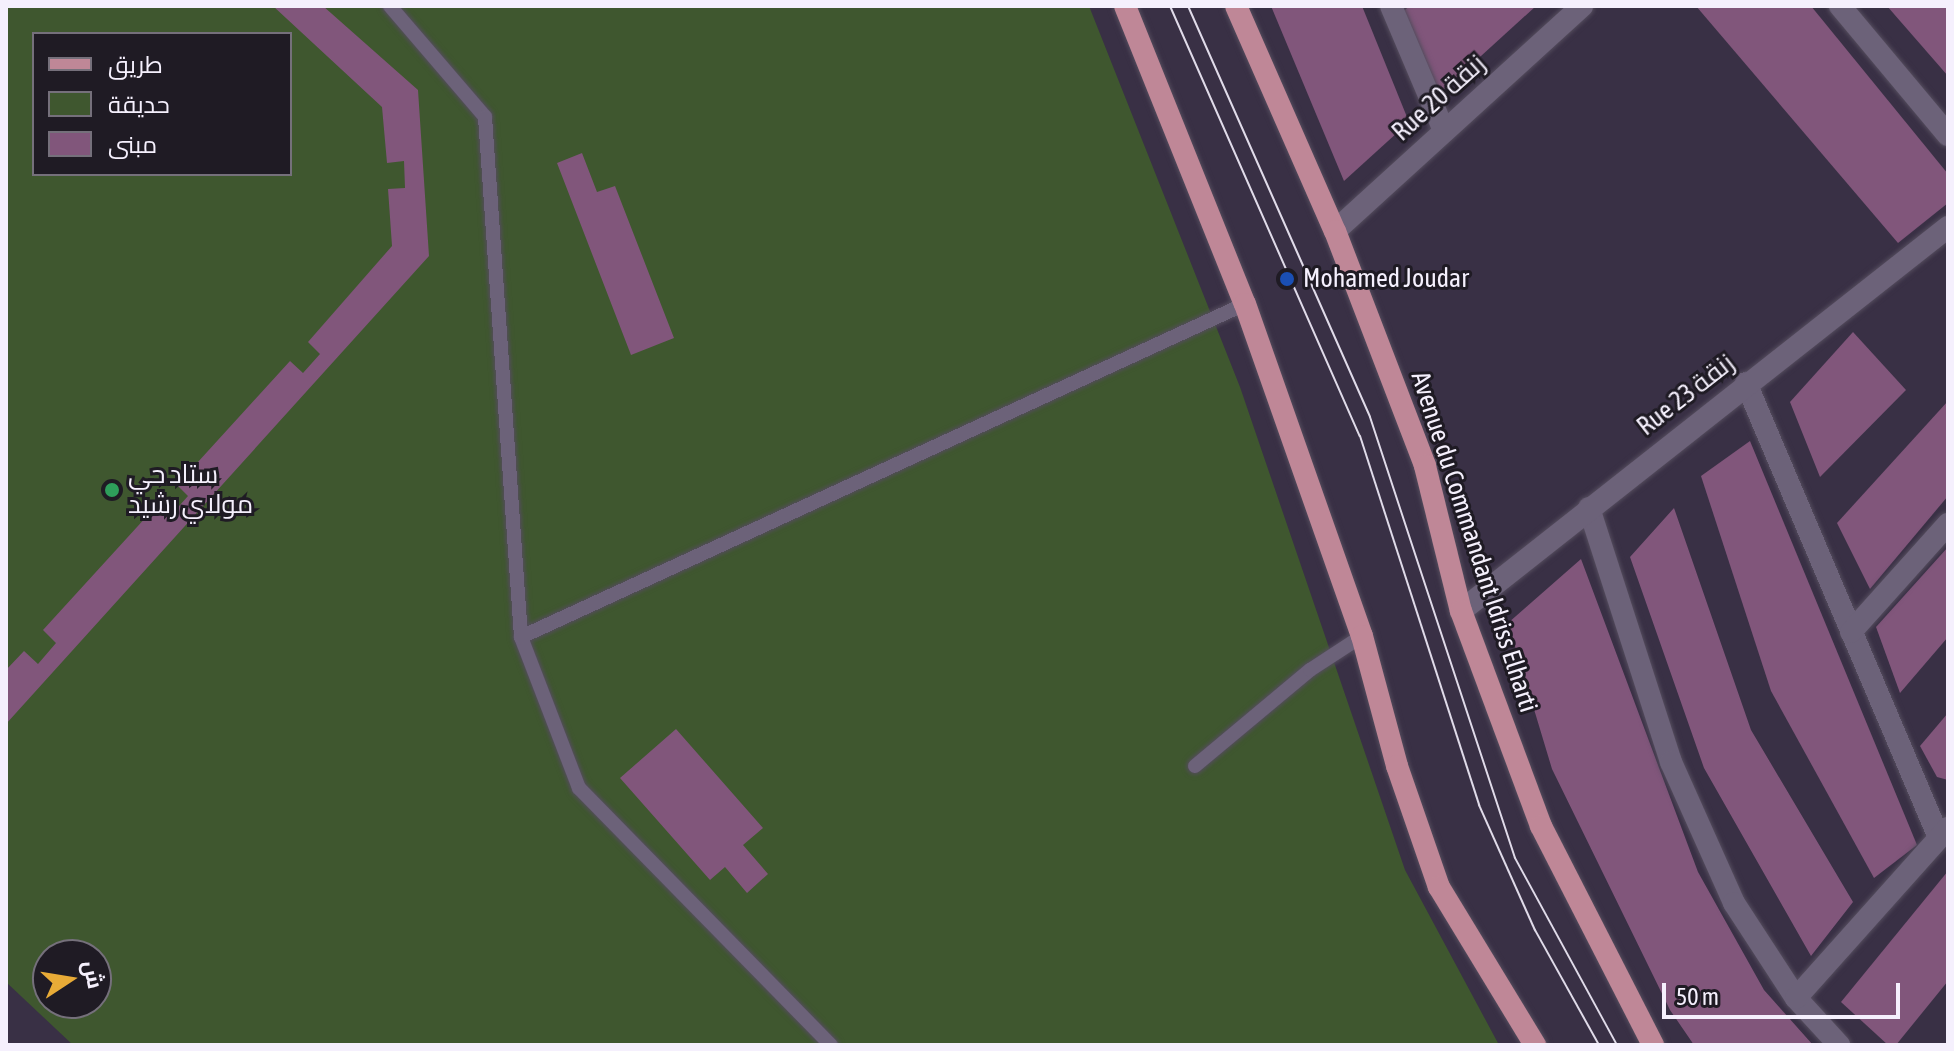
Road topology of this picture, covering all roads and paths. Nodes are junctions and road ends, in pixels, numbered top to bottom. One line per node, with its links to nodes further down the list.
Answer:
1 (390, 6): 18 (lane)
2 (1125, 6): 11 (main road)
3 (1236, 6): 10 (main road, Avenue du Commandant Idriss Elharti)
4 (1391, 6): 7 (street)
5 (1582, 6): 7 (street, Rue 20 زنقة)
6 (1840, 6): 8 (street)
7 (1444, 131): 10 (street, Rue 20 زنقة)
8 (1948, 135)
9 (1948, 227): 12 (street, Rue 23 زنقة)
10 (1335, 231): 15 (main road, Avenue du Commandant Idriss Elharti)
11 (1245, 304): 17 (main road); 18 (lane)
12 (1746, 383): 13 (street, Rue 23 زنقة); 16 (street)
13 (1589, 508): 15 (street, Rue 23 زنقة); 21 (street)
14 (1948, 524): 16 (street)
15 (1461, 611): 24 (main road, Avenue du Commandant Idriss Elharti)
16 (1851, 632): 20 (street)
17 (1362, 636): 19 (lane); 23 (main road)
18 (521, 637): 22 (lane)
19 (1195, 766)
20 (1944, 833): 21 (street)
21 (1796, 998): 25 (street)
22 (831, 1045)
23 (1535, 1045)
24 (1653, 1045)
25 (1839, 1045)

